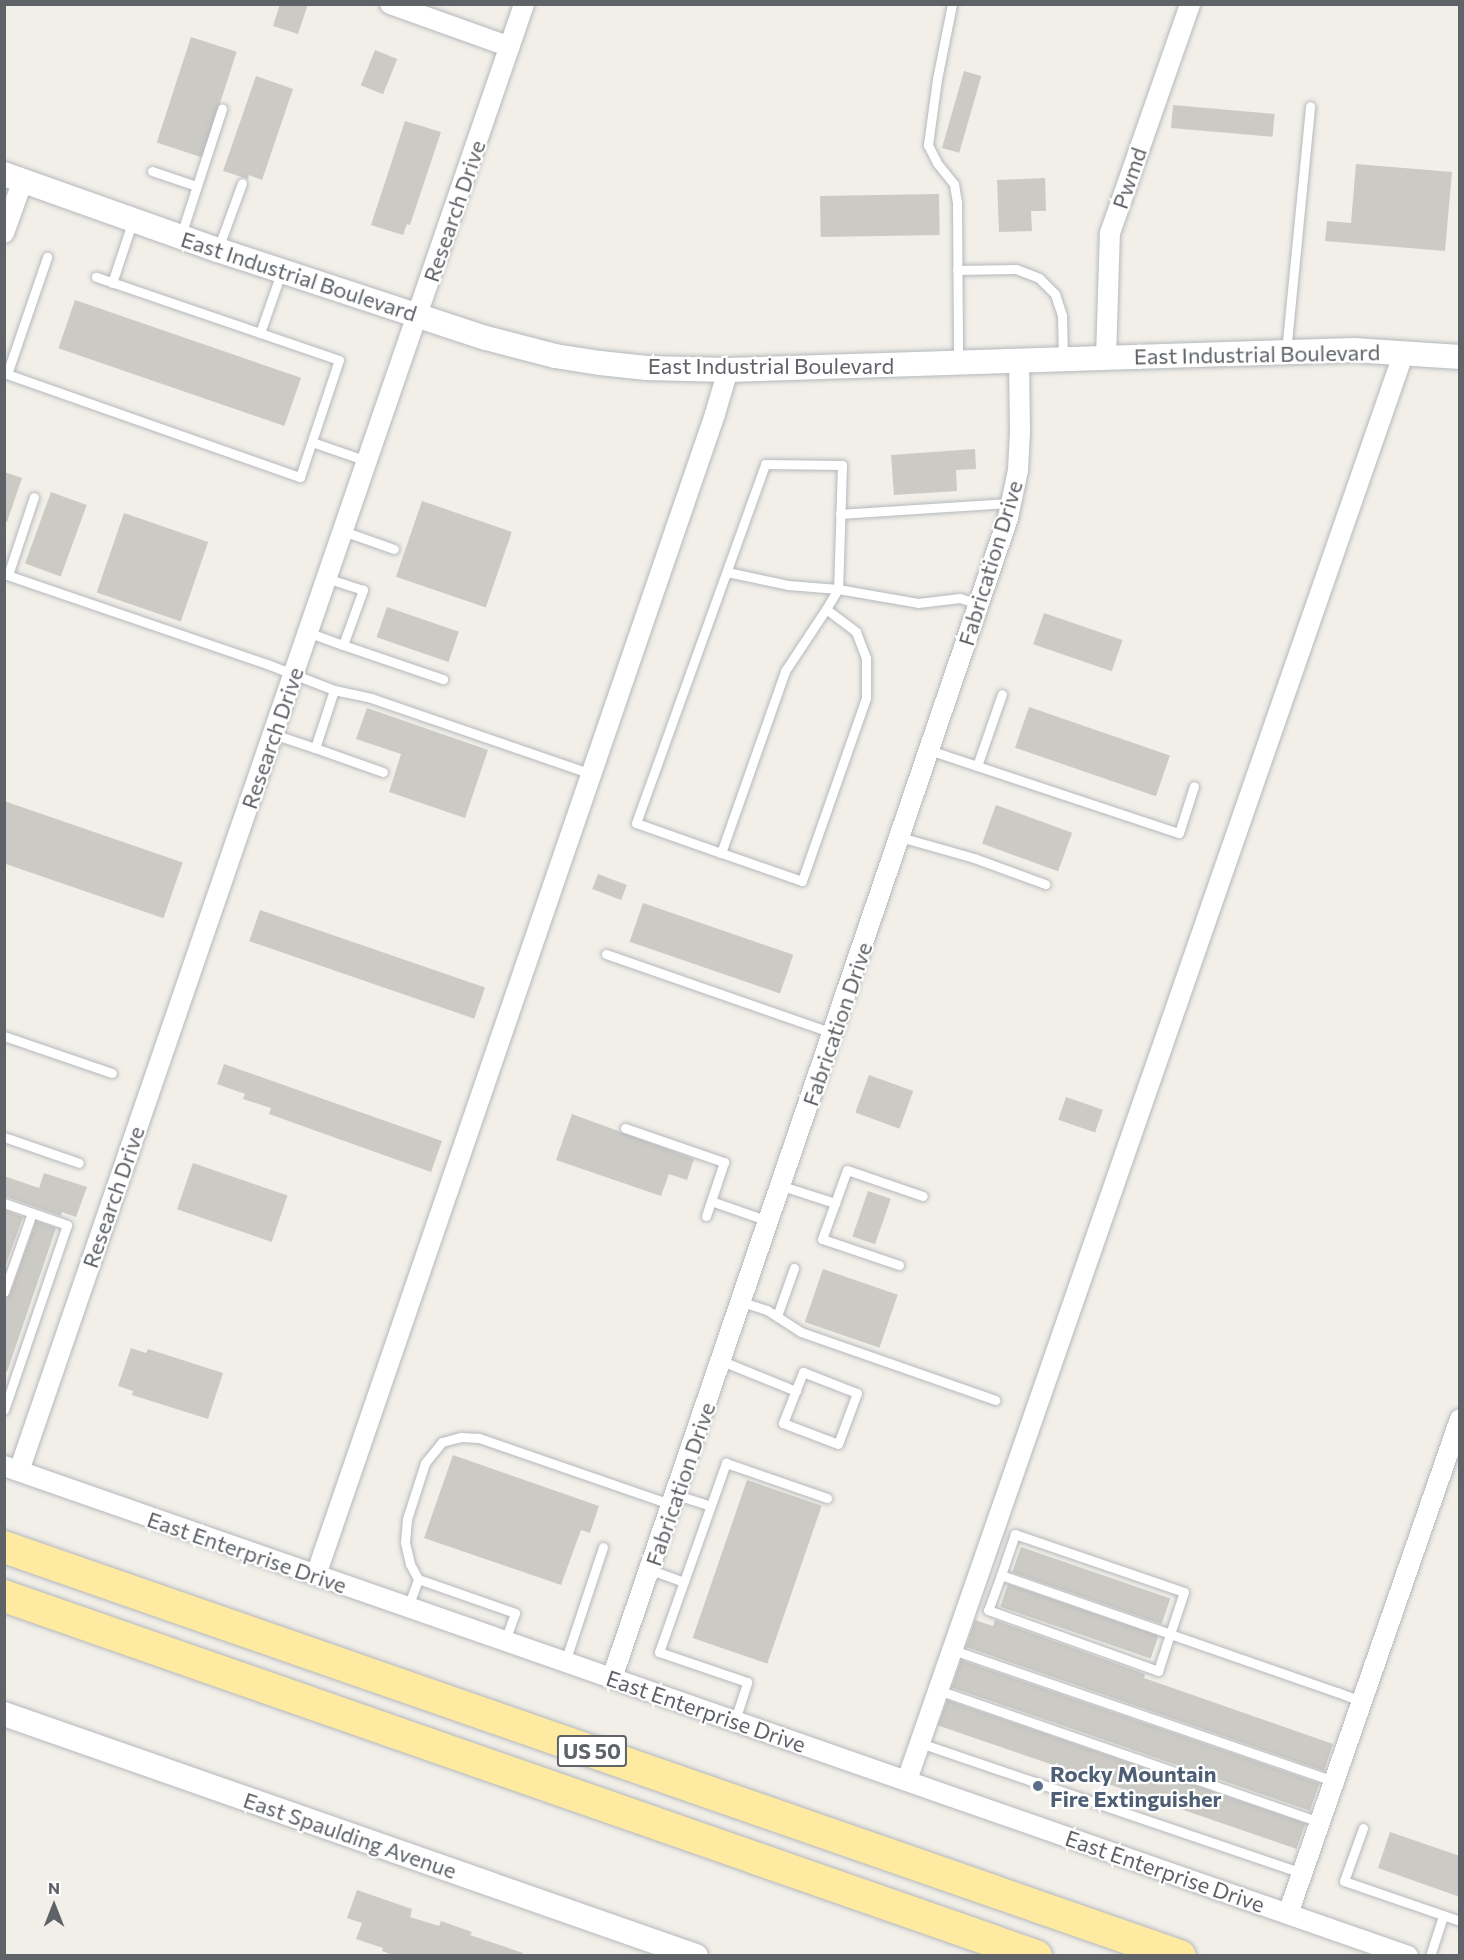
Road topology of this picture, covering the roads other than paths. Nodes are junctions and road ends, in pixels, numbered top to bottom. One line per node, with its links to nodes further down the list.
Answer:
1 (390, 4): 5 (street)
2 (524, 4): 5 (street, Research Drive)
3 (952, 4): 17 (lane)
4 (1190, 4): 26 (street, Pwmd)
5 (510, 47): 21 (street, Research Drive)
6 (1310, 106): 23 (lane)
7 (222, 109): 11 (lane)
8 (152, 171): 11 (lane)
9 (14, 177): 12 (street, East Industrial Boulevard); 13 (street)
10 (242, 183): 15 (lane)
11 (196, 186): 14 (lane)
12 (133, 219): 14 (street, East Industrial Boulevard); 20 (lane)
13 (4, 233)
14 (180, 236): 15 (street, East Industrial Boulevard)
15 (218, 250): 18 (street, East Industrial Boulevard)
16 (46, 257): 31 (lane)
17 (957, 270): 27 (lane); 29 (lane)
18 (282, 271): 21 (street, East Industrial Boulevard); 22 (lane)
19 (96, 277): 20 (lane)
20 (112, 283): 22 (lane)
21 (418, 316): 30 (street, East Industrial Boulevard); 33 (street, Research Drive)
22 (260, 333): 32 (lane)
23 (1286, 352): 24 (street, East Industrial Boulevard); 26 (street, East Industrial Boulevard)
24 (1404, 352): 25 (street, East Industrial Boulevard); 101 (street)
25 (1460, 357)
26 (1106, 358): 27 (street, East Industrial Boulevard)
27 (1063, 359): 28 (street, East Industrial Boulevard)
28 (1019, 362): 29 (street, East Industrial Boulevard); 35 (street, Fabrication Drive)
29 (957, 364): 30 (street, East Industrial Boulevard)
30 (728, 370): 56 (street)
31 (6, 374): 32 (lane)
32 (312, 442): 33 (lane)
33 (367, 461): 37 (street, Research Drive)
34 (34, 497): 40 (lane)
35 (1012, 503): 36 (lane); 43 (street, Fabrication Drive)
36 (840, 514): 39 (lane); 42 (lane)
37 (342, 531): 38 (lane); 41 (street, Research Drive)
38 (394, 549)
39 (727, 572): 42 (lane); 59 (lane)
40 (6, 575): 47 (lane)
41 (327, 578): 45 (street, Research Drive); 46 (lane)
42 (838, 589): 43 (lane); 44 (lane)
43 (979, 604): 53 (street, Fabrication Drive)
44 (826, 609): 59 (lane); 59 (lane)
45 (308, 632): 46 (lane); 47 (street, Research Drive)
46 (343, 645): 48 (lane)
47 (293, 675): 49 (lane); 51 (street, Research Drive)
48 (443, 679)
49 (334, 690): 52 (lane); 56 (lane)
50 (1002, 694): 54 (lane)
51 (273, 734): 52 (lane); 86 (street, Research Drive)
52 (315, 748): 55 (lane)
53 (929, 750): 54 (lane); 58 (street, Fabrication Drive)
54 (976, 766): 57 (lane)
55 (383, 772)
56 (592, 774): 93 (street)
57 (1194, 786)
58 (900, 837): 60 (lane); 62 (street, Fabrication Drive)
59 (721, 853)
60 (1045, 884)
61 (606, 954): 62 (lane)
62 (834, 1034): 68 (street, Fabrication Drive)
63 (4, 1036): 64 (lane)
64 (112, 1073)
65 (625, 1128): 70 (lane)
66 (4, 1137): 67 (lane)
67 (79, 1163)
68 (782, 1186): 72 (lane); 75 (street, Fabrication Drive)
69 (923, 1196): 72 (lane)
70 (711, 1201): 74 (lane); 75 (lane)
71 (4, 1203): 73 (lane)
72 (835, 1203): 76 (lane)
73 (32, 1213): 78 (lane); 84 (lane)
74 (706, 1216)
75 (770, 1221): 79 (street, Fabrication Drive)
76 (899, 1265)
77 (794, 1268): 80 (lane)
78 (4, 1292)
79 (742, 1302): 80 (lane); 81 (street, Fabrication Drive)
80 (777, 1316): 83 (lane)
81 (722, 1361): 82 (lane); 88 (street, Fabrication Drive)
82 (796, 1391): 82 (lane)
83 (995, 1400)
84 (4, 1410)
85 (1460, 1419): 105 (street)
86 (12, 1469): 93 (street, East Enterprise Drive)
87 (827, 1498): 89 (lane)
88 (675, 1500): 89 (lane); 92 (street, Fabrication Drive); 95 (lane)
89 (710, 1506): 96 (lane)
90 (4, 1547): 120 (highway, US 50)
91 (603, 1547): 102 (lane)
92 (651, 1570): 96 (lane); 103 (street, Fabrication Drive)
93 (316, 1575): 98 (street, East Enterprise Drive)
94 (1001, 1575): 99 (lane); 99 (lane); 99 (lane)
95 (418, 1579): 98 (lane); 100 (lane)
96 (684, 1582): 107 (lane)
97 (4, 1596): 119 (highway, US 50)
98 (408, 1607): 100 (street, East Enterprise Drive)
99 (1170, 1634): 105 (lane)
100 (505, 1641): 102 (street, East Enterprise Drive)
101 (952, 1650): 104 (street); 110 (lane)
102 (565, 1662): 103 (street, East Enterprise Drive)
103 (612, 1678): 107 (street, East Enterprise Drive)
104 (938, 1690): 108 (street); 111 (lane)
105 (1361, 1701): 110 (street)
106 (4, 1714): 117 (street, East Spaulding Avenue)
107 (735, 1720): 109 (street, East Enterprise Drive)
108 (920, 1743): 109 (street); 113 (lane)
109 (907, 1780): 114 (street, East Enterprise Drive)
110 (1333, 1782): 111 (street)
111 (1319, 1822): 113 (street)
112 (1363, 1828): 115 (lane)
113 (1301, 1873): 114 (street)
114 (1288, 1914): 121 (street, East Enterprise Drive)
115 (1443, 1916): 116 (lane); 122 (lane)
116 (1460, 1921)
117 (654, 1949): 118 (street, East Spaulding Avenue)
118 (696, 1956)
119 (1036, 1956)
120 (1180, 1956)
121 (1408, 1956)
122 (1430, 1956)

